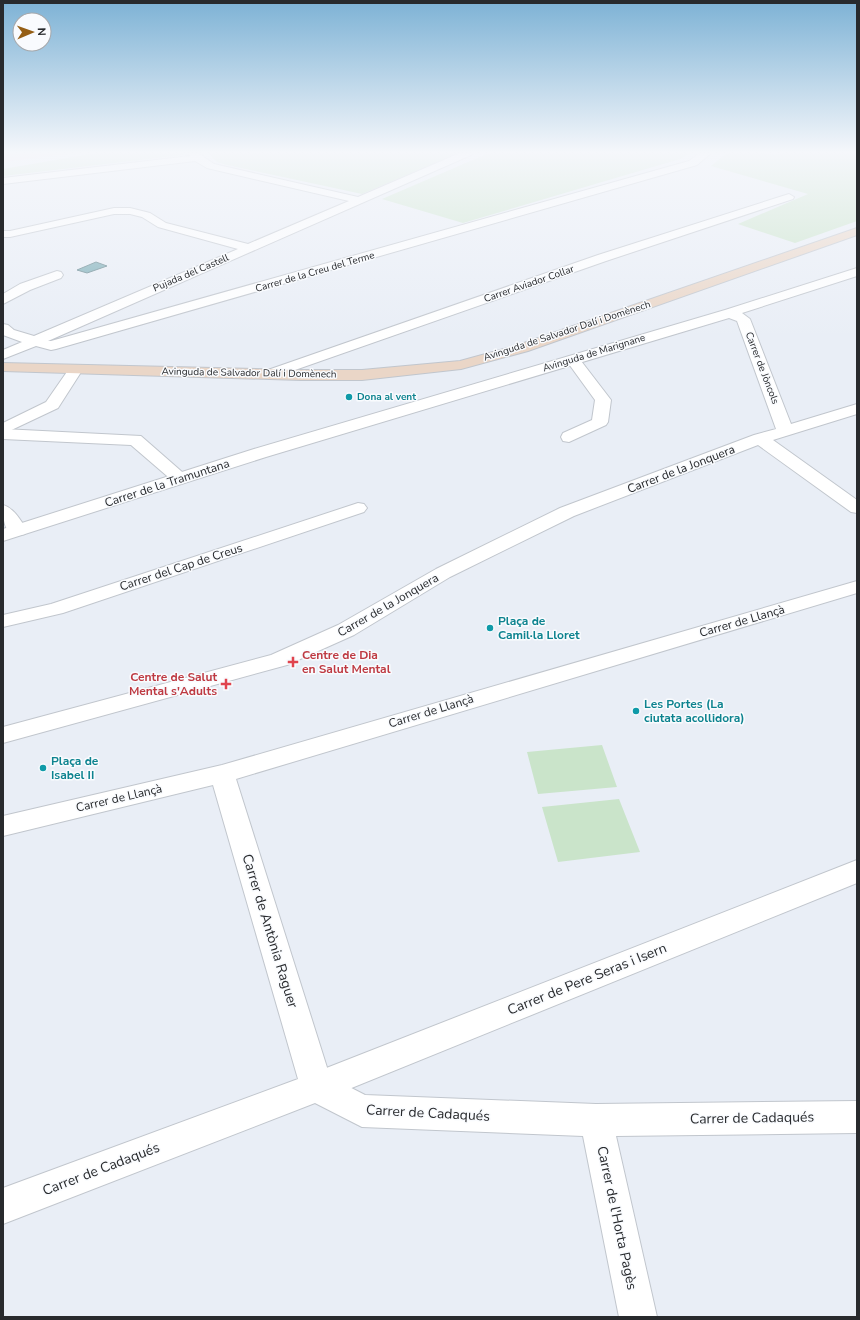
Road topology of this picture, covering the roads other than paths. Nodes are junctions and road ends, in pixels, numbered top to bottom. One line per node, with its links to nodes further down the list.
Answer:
1 (98, 215): 7 (street)
2 (144, 215): 8 (street)
3 (326, 215): 8 (street, Pujada del Castell)
4 (512, 215): 14 (street, Carrer de la Creu del Terme)
5 (737, 215): 19 (street, Carrer Aviador Collar)
6 (857, 231): 19 (main road, Avinguda de Salvador Dalí i Domènech)
7 (3, 234)
8 (249, 248): 14 (street, Pujada del Castell)
9 (857, 272): 12 (street, Avinguda de Marignane)
10 (56, 275): 11 (street)
11 (3, 300)
12 (730, 313): 16 (street, Avinguda de Marignane); 22 (street, Carrer de Jòncols)
13 (3, 328): 14 (street)
14 (34, 341): 15 (street, Pujada del Castell)
15 (3, 355)
16 (573, 360): 23 (street, Avinguda de Marignane); 25 (street)
17 (3, 367): 18 (main road, Avinguda de Salvador Dalí i Domènech)
18 (76, 369): 19 (main road, Avinguda de Salvador Dalí i Domènech); 21 (street)
19 (270, 374)
20 (857, 409): 22 (street, Carrer de la Jonquera)
21 (3, 429)
22 (785, 430): 26 (street, Carrer de la Jonquera)
23 (331, 432): 27 (street, Carrer de la Tramuntana)
24 (3, 434): 27 (street)
25 (569, 437)
26 (760, 439): 29 (street); 34 (street, Carrer de la Jonquera)
27 (180, 478): 31 (street, Carrer de la Tramuntana)
28 (358, 508): 33 (street, Carrer del Cap de Creus)
29 (857, 508)
30 (3, 511): 31 (street)
31 (11, 532)
32 (857, 587): 35 (street, Carrer de Llançà)
33 (3, 621)
34 (3, 735)
35 (222, 774): 36 (street, Carrer de Llançà); 38 (street, Carrer de Antònia Raguer)
36 (3, 826)
37 (857, 871): 38 (street, Carrer de Pere Seras i Isern)
38 (317, 1087): 40 (street, Carrer de Cadaqués); 41 (street, Carrer de Cadaqués)
39 (857, 1117): 40 (street, Carrer de Cadaqués)
40 (596, 1120): 42 (street, Carrer de l'Horta Pagès)
41 (3, 1206)
42 (638, 1317)

